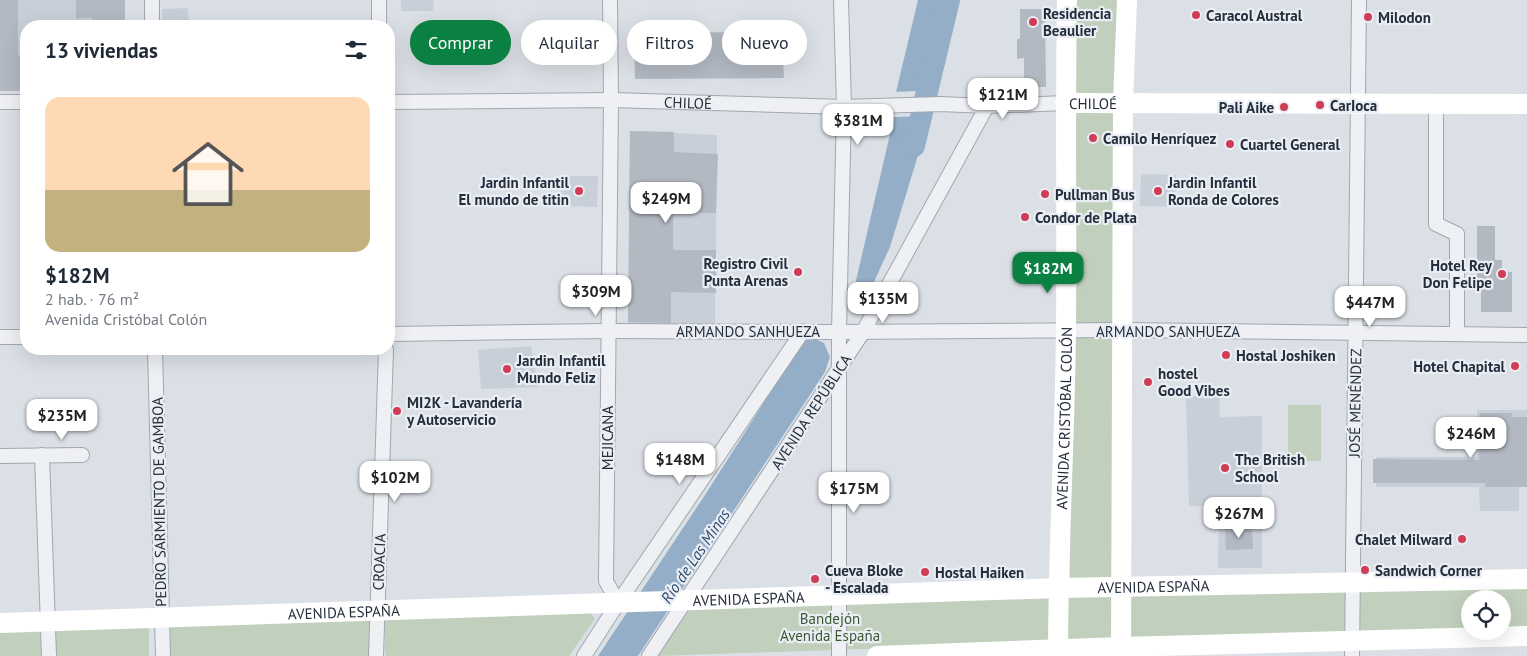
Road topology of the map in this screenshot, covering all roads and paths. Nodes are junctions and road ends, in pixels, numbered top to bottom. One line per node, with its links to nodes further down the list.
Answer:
1 (152, 0): 8 (street)
2 (378, 0): 9 (street)
3 (610, 0): 10 (street, MEJICANA)
4 (842, 0): 20 (street)
5 (1067, 0): 14 (main road, AVENIDA CRISTÓBAL COLÓN)
6 (1127, 0): 15 (main road)
7 (1359, 0): 16 (street, JOSÉ MENÉNDEZ)
8 (152, 20)
9 (378, 20)
10 (611, 100): 13 (street, CHILOÉ); 20 (street, CHILOÉ); 23 (street, MEJICANA)
11 (0, 102): 12 (street)
12 (20, 102)
13 (395, 102)
14 (1066, 103): 15 (main road, CHILOÉ); 19 (street, CHILOÉ); 21 (main road, AVENIDA CRISTÓBAL COLÓN)
15 (1124, 103): 16 (main road, CHILOÉ); 22 (main road)
16 (1358, 104): 17 (main road, CHILOÉ); 27 (street, JOSÉ MENÉNDEZ)
17 (1436, 104): 18 (main road, CHILOÉ); 29 (street)
18 (1527, 104)
19 (987, 106): 20 (street, CHILOÉ); 26 (street, AVENIDA REPÚBLICA)
20 (844, 107): 25 (street)
21 (1066, 330): 22 (street, ARMANDO SANHUEZA); 26 (street, ARMANDO SANHUEZA); 41 (main road, AVENIDA CRISTÓBAL COLÓN)
22 (1122, 330): 27 (street, ARMANDO SANHUEZA); 42 (main road)
23 (608, 331): 24 (street, ARMANDO SANHUEZA); 28 (street, ARMANDO SANHUEZA); 45 (street, MEJICANA)
24 (803, 331): 25 (street, ARMANDO SANHUEZA); 45 (street)
25 (839, 332): 26 (street, ARMANDO SANHUEZA); 35 (street)
26 (863, 332): 35 (street, AVENIDA REPÚBLICA)
27 (1356, 333): 29 (street, ARMANDO SANHUEZA); 40 (street, JOSÉ MENÉNDEZ)
28 (395, 334)
29 (1457, 334): 30 (street, ARMANDO SANHUEZA)
30 (1527, 335)
31 (0, 337): 32 (street)
32 (20, 337)
33 (156, 355): 47 (street, PEDRO SARMIENTO DE GAMBOA)
34 (386, 355): 46 (street, CROACIA)
35 (839, 371): 43 (street); 44 (street, AVENIDA REPÚBLICA)
36 (82, 454): 38 (street)
37 (0, 456): 38 (street)
38 (42, 456): 48 (street)
39 (1527, 579): 40 (main road, AVENIDA ESPAÑA)
40 (1353, 581): 42 (main road, AVENIDA ESPAÑA); 51 (street, JOSÉ MENÉNDEZ)
41 (1059, 588): 42 (main road, AVENIDA ESPAÑA); 43 (main road, AVENIDA ESPAÑA); 53 (main road, AVENIDA CRISTÓBAL COLÓN)
42 (1122, 588): 52 (main road)
43 (839, 595): 44 (main road, AVENIDA ESPAÑA); 59 (street)
44 (683, 601): 45 (main road, AVENIDA ESPAÑA); 58 (street, AVENIDA REPÚBLICA)
45 (623, 602): 46 (main road, AVENIDA ESPAÑA); 57 (street)
46 (377, 611): 47 (main road, AVENIDA ESPAÑA); 56 (street, CROACIA)
47 (161, 617): 48 (main road, AVENIDA ESPAÑA); 55 (street, PEDRO SARMIENTO DE GAMBOA)
48 (46, 621): 49 (main road, AVENIDA ESPAÑA); 54 (street)
49 (0, 623)
50 (1527, 636): 51 (main road)
51 (1352, 648): 52 (main road)
52 (1121, 651): 53 (main road)
53 (1058, 652): 60 (main road)
54 (49, 656)
55 (163, 656)
56 (376, 656)
57 (584, 656)
58 (649, 656)
59 (839, 656)
60 (877, 656)

